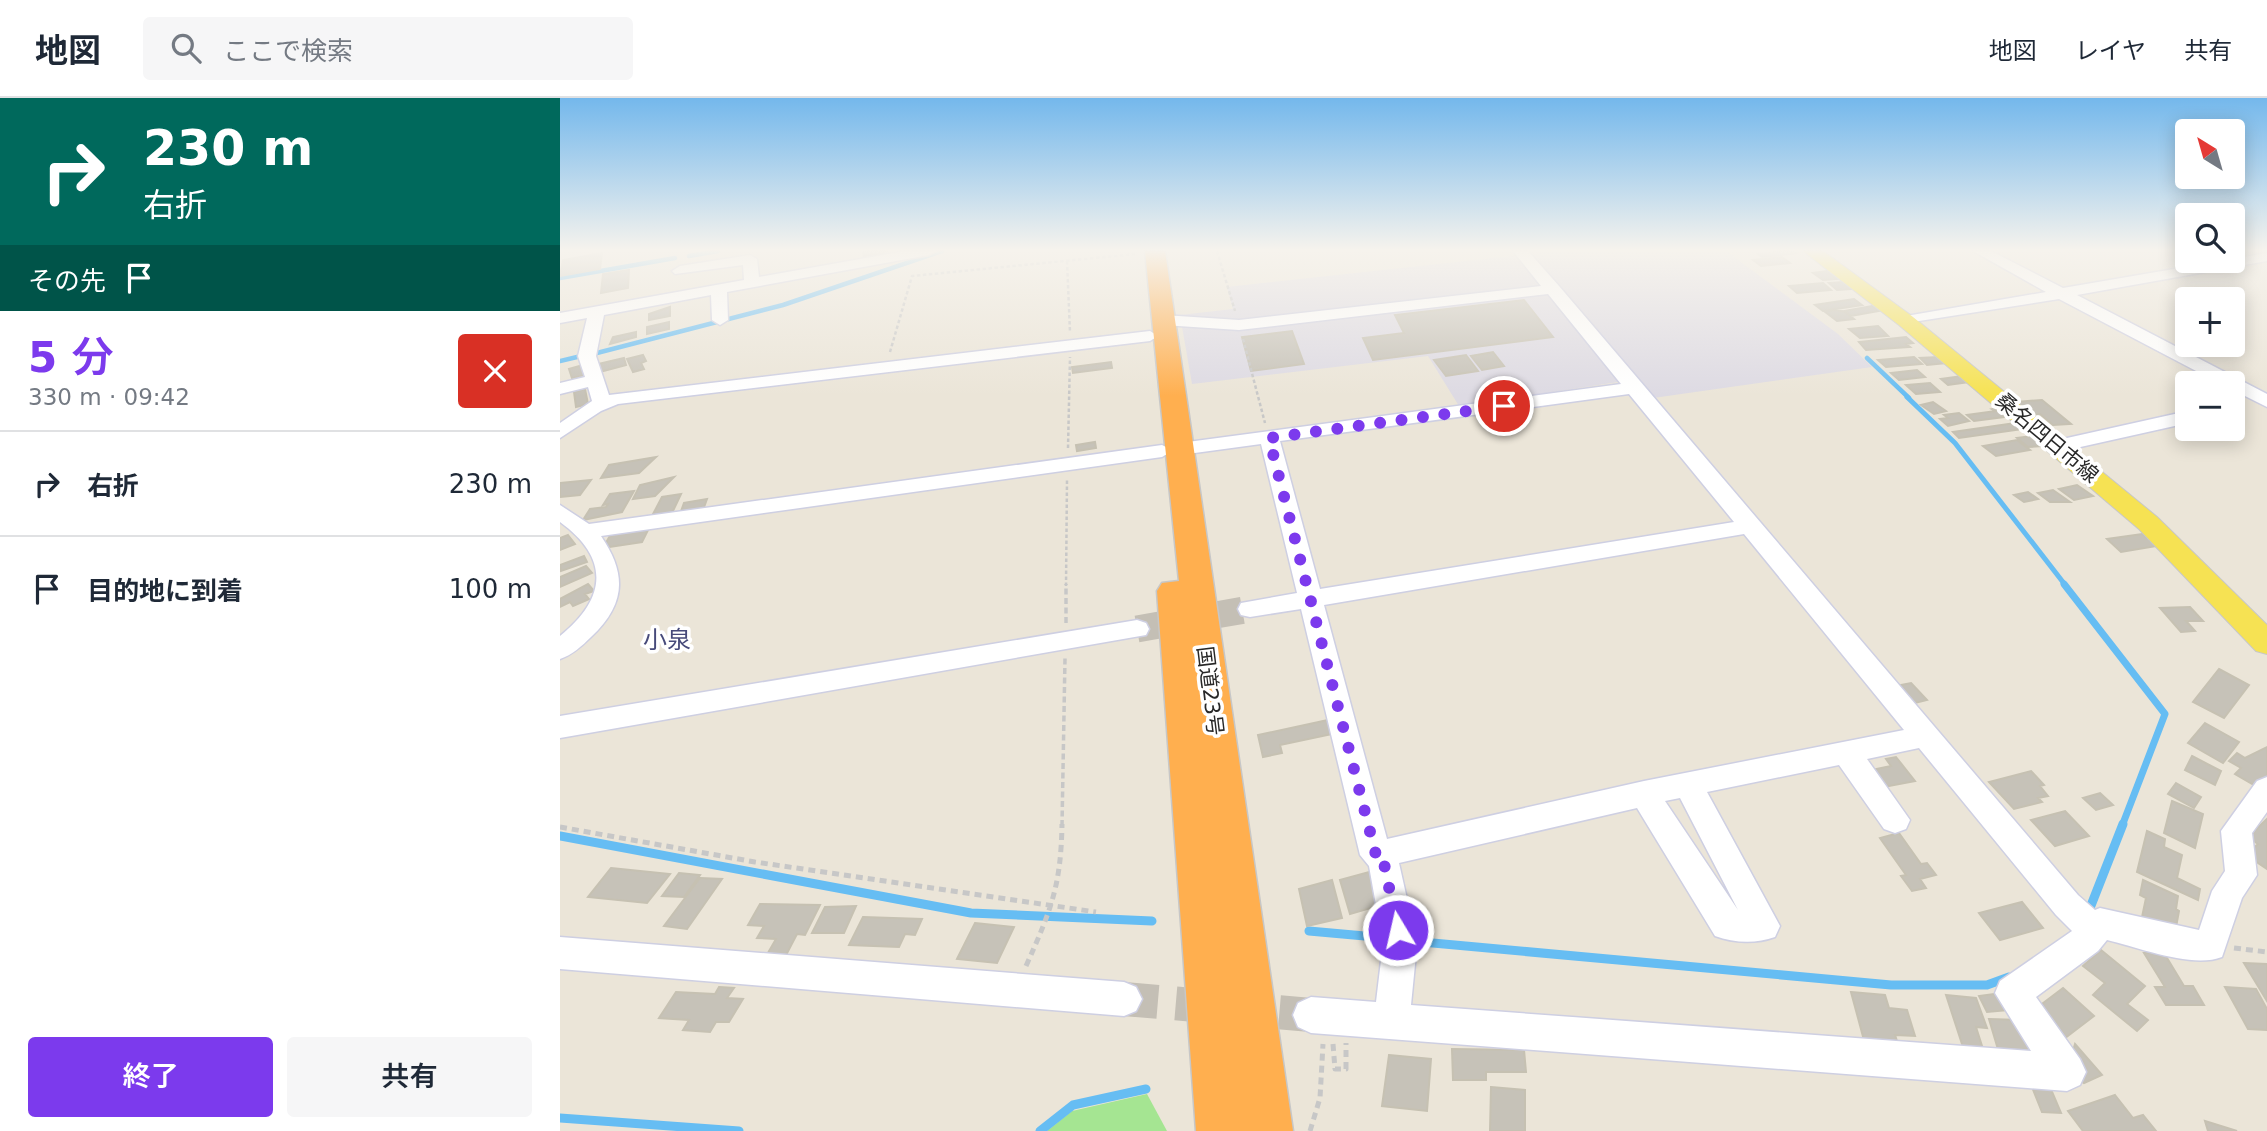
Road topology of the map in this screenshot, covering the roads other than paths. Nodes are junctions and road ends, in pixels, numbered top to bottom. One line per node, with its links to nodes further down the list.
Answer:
1 (661, 299): 9 (street)
2 (719, 299): 12 (street)
3 (1154, 299): 15 (highway, 国道23号)
4 (1464, 299): 15 (street)
5 (1561, 299): 17 (street)
6 (1876, 299): 13 (main road, 桑名四日市線)
7 (2032, 299): 13 (street)
8 (2072, 299): 19 (street)
9 (646, 302): 10 (street); 14 (street)
10 (596, 312): 11 (street); 16 (street)
11 (560, 318)
12 (720, 320)
13 (1906, 321): 25 (main road, 桑名四日市線)
14 (645, 322)
15 (1156, 328): 20 (street); 26 (highway, 国道23号)
16 (594, 380): 18 (street); 20 (street)
17 (1634, 388): 24 (street); 28 (street)
18 (560, 389)
19 (2266, 400): 21 (street)
20 (602, 403): 23 (street)
21 (2245, 404)
22 (2175, 420): 25 (street)
23 (560, 432)
24 (1269, 438): 26 (street); 29 (street)
25 (2059, 446): 32 (main road, 桑名四日市線)
26 (1171, 450): 27 (street); 47 (highway, 国道23号); 48 (highway, 国道23号)
27 (570, 522): 33 (street)
28 (1751, 526): 29 (street); 35 (street)
29 (1309, 600): 30 (street); 41 (street)
30 (1250, 609)
31 (1137, 629): 34 (street)
32 (2267, 643)
33 (560, 650)
34 (560, 727)
35 (1926, 736): 36 (street); 42 (street)
36 (1846, 752): 37 (street); 40 (street)
37 (1688, 784): 39 (street); 39 (street)
38 (2267, 789): 42 (street)
39 (1644, 793): 41 (street)
40 (1895, 820)
41 (1382, 854): 45 (street)
42 (2083, 920): 45 (street)
43 (560, 953): 44 (street)
44 (1124, 999)
45 (1391, 1021): 46 (street)
46 (1328, 1026)
47 (1224, 1131)
48 (1265, 1131)

